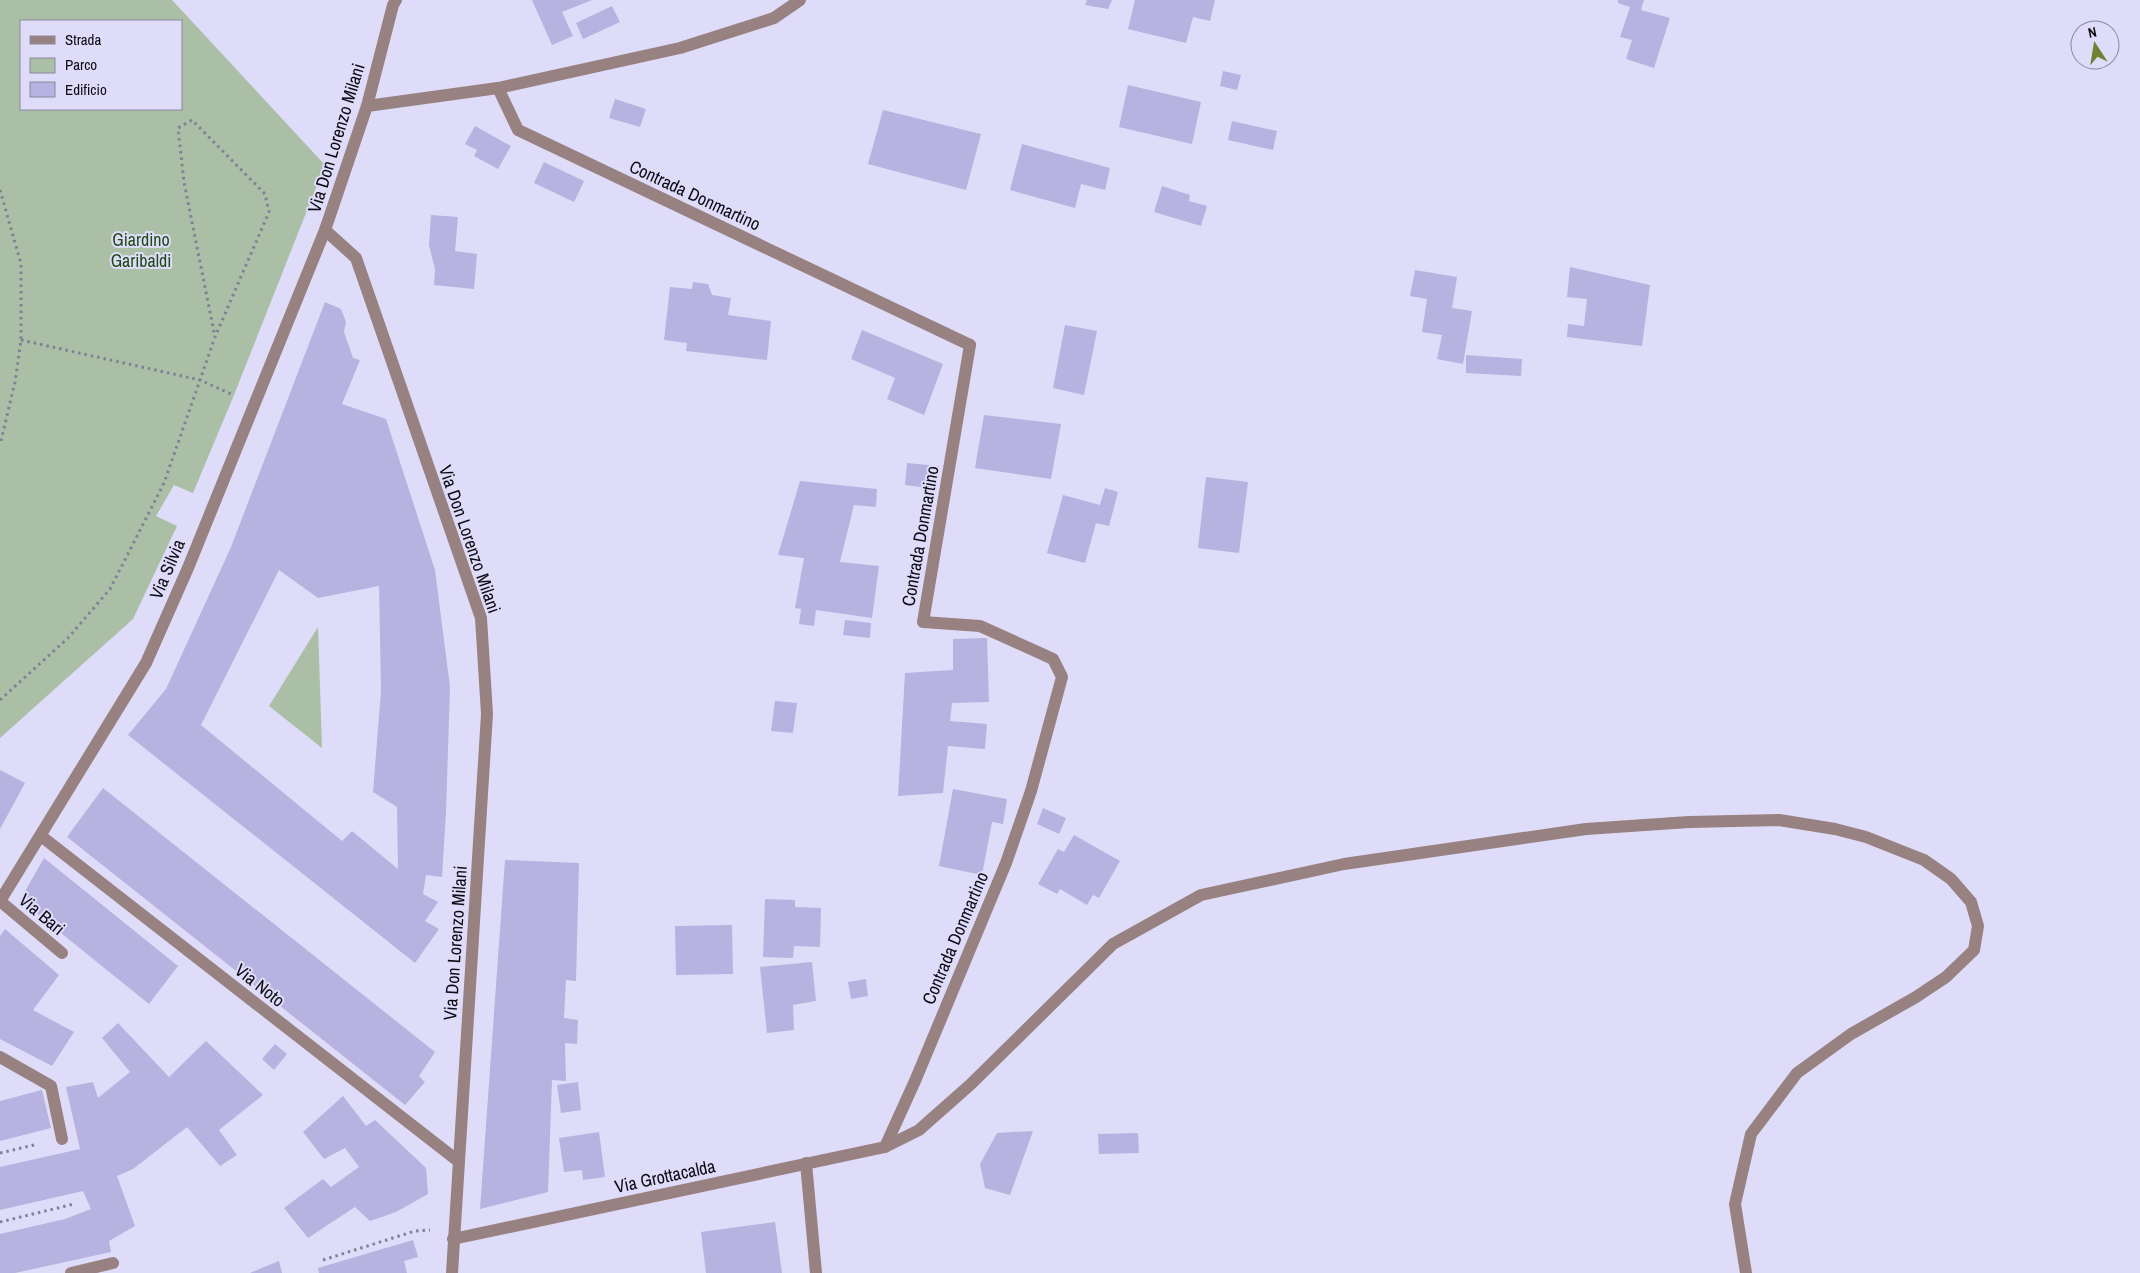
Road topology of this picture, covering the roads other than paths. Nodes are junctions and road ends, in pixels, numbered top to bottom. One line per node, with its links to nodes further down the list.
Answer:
1 (396, 0): 4 (street, Via Don Lorenzo Milani)
2 (800, 0): 3 (street)
3 (498, 88): 4 (street); 11 (street, Contrada Donmartino)
4 (367, 106): 5 (street, Via Don Lorenzo Milani)
5 (325, 230): 6 (street, Via Silvia); 12 (street, Via Don Lorenzo Milani)
6 (40, 836): 7 (street, Via Silvia); 12 (street, Via Noto)
7 (0, 901): 8 (street, Via Bari)
8 (62, 954)
9 (0, 1057): 10 (street)
10 (62, 1139)
11 (885, 1146): 13 (street, Via Grottacalda); 19 (street, Via Grottacalda)
12 (458, 1162): 14 (street, Via Don Lorenzo Milani)
13 (806, 1163): 14 (street, Via Grottacalda); 18 (street)
14 (453, 1234): 17 (street, Via Don Lorenzo Milani)
15 (113, 1263): 16 (street)
16 (72, 1273)
17 (452, 1273)
18 (816, 1273)
19 (1746, 1273)

